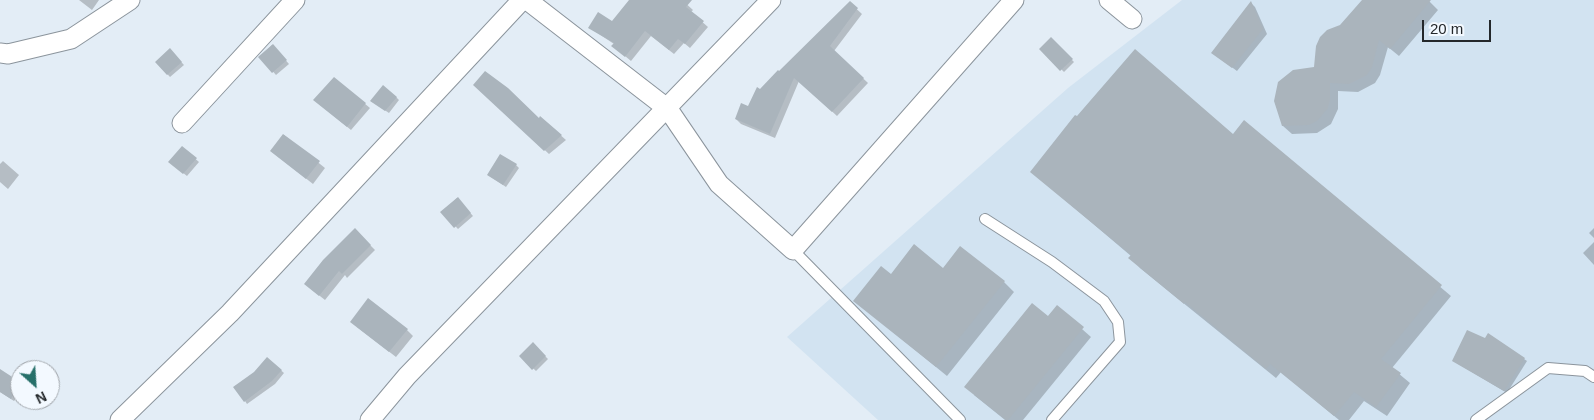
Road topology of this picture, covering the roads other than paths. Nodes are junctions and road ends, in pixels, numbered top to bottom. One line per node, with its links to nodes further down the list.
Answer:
1 (130, 0): 9 (street)
2 (295, 0): 11 (street)
3 (522, 0): 15 (street)
4 (527, 0): 10 (street)
5 (771, 0): 10 (street)
6 (1014, 0): 13 (street)
7 (1109, 0): 8 (street)
8 (1132, 19)
9 (0, 53)
10 (668, 109): 13 (street); 16 (street)
11 (182, 123)
12 (985, 219): 18 (lane)
13 (793, 250): 17 (lane)
14 (1594, 377): 19 (lane)
15 (120, 420)
16 (370, 420)
17 (960, 420)
18 (1052, 420)
19 (1476, 420)

